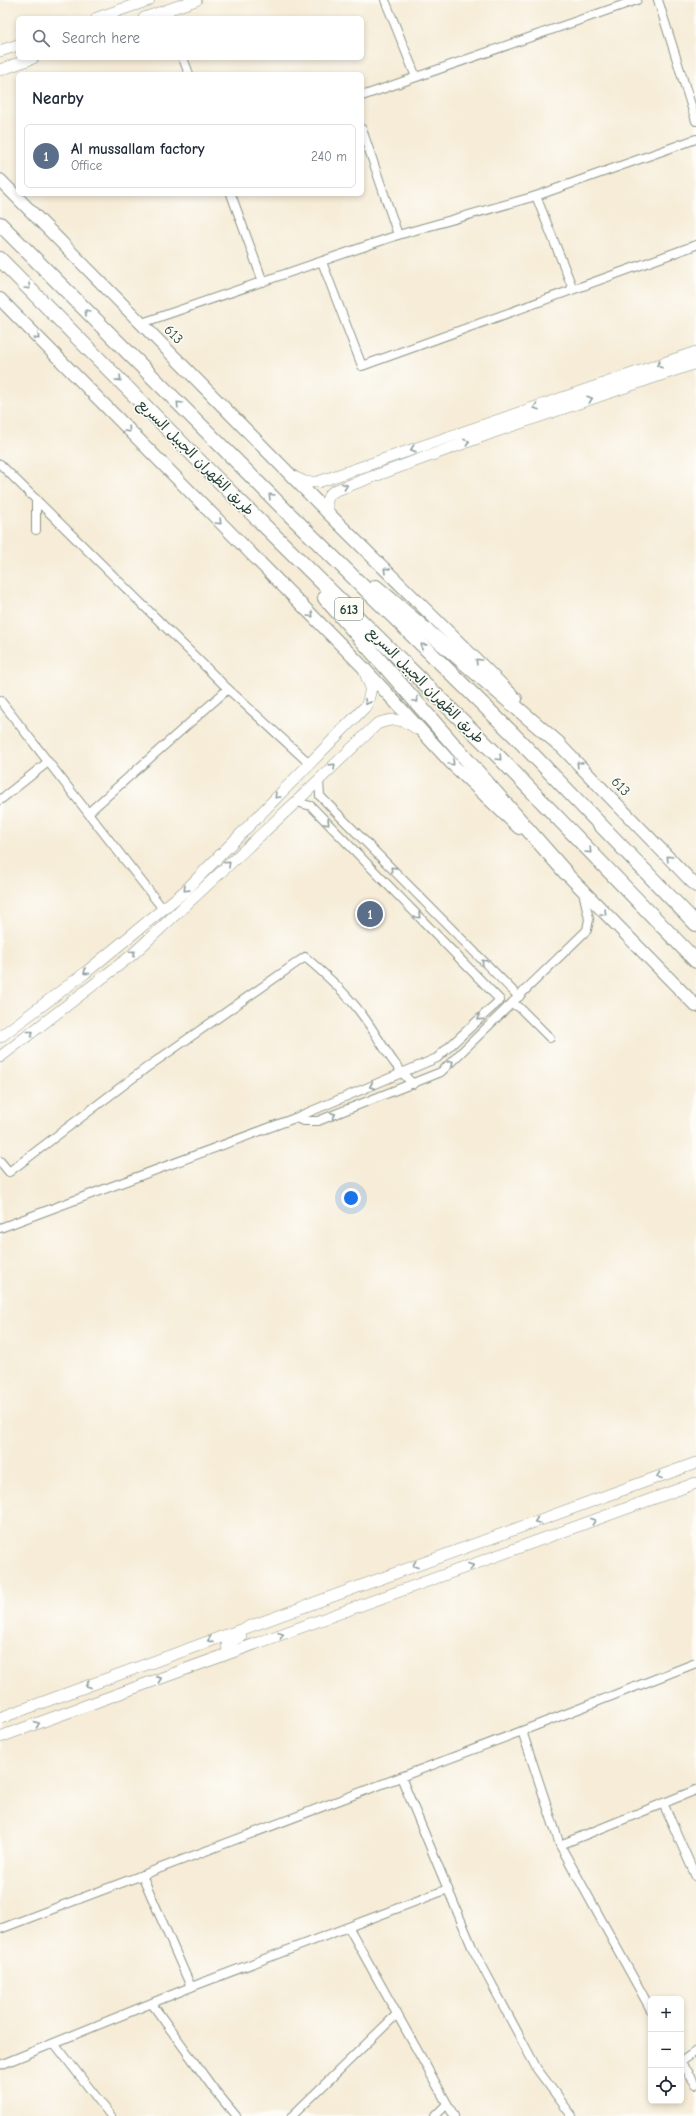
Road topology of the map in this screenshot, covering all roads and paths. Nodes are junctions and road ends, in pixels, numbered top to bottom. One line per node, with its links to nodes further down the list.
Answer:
1 (149, 0): 7 (street)
2 (196, 0): 6 (street)
3 (385, 0): 15 (street)
4 (637, 0): 15 (street)
5 (658, 0): 17 (street)
6 (168, 14): 8 (street)
7 (103, 16)
8 (156, 16)
9 (16, 46): 10 (street)
10 (0, 51)
11 (28, 60): 13 (street)
12 (184, 60): 14 (street)
13 (0, 70)
14 (188, 72)
15 (416, 77): 16 (street)
16 (364, 95)
17 (696, 121)
18 (364, 135): 25 (street)
19 (696, 139): 22 (street)
20 (0, 180): 33 (main road, 613)
21 (232, 196): 30 (street)
22 (536, 196): 25 (street); 31 (street)
23 (0, 218): 27 (highway)
24 (0, 224): 27 (highway, طريق الظهران الجبيل السريع / 613)
25 (398, 236): 29 (street)
26 (696, 245): 31 (street)
27 (34, 258): 40 (highway, طريق الظهران الجبيل السريع / 613, one-way to 27)
28 (0, 260): 37 (highway, طريق الظهران الجبيل السريع / 613, one-way to 37)
29 (322, 262): 30 (street); 31 (street)
30 (262, 282): 33 (street)
31 (574, 289)
32 (0, 299): 43 (main road, one-way to 43)
33 (142, 323): 38 (main road, 613)
34 (696, 352): 38 (street, one-way to 38)
35 (696, 363): 41 (street, one-way to 35)
36 (0, 464): 39 (street)
37 (212, 474): 56 (highway, one-way to 56); 61 (highway, طريق الظهران الجبيل السريع / 613, one-way to 61)
38 (294, 477): 41 (main road, 613)
39 (36, 499): 42 (street); 44 (street)
40 (284, 509): 47 (highway); 60 (highway, طريق الظهران الجبيل السريع / 613, one-way to 40)
41 (329, 514): 47 (main road, 613, one-way to 41)
42 (36, 530)
43 (362, 666): 46 (main road); 49 (street, one-way to 49)
44 (228, 689): 49 (street); 53 (street)
45 (0, 700): 48 (street)
46 (425, 735): 50 (street, one-way to 46); 56 (main road, one-way to 56)
47 (560, 744): 57 (main road, 613, one-way to 47)
48 (48, 762): 51 (street); 53 (street)
49 (309, 763): 59 (street, one-way to 59)
50 (319, 780): 52 (street); 55 (street)
51 (0, 800)
52 (296, 802): 54 (street, one-way to 54); 68 (street, one-way to 52)
53 (88, 813): 59 (street)
54 (357, 854): 55 (street); 63 (street, one-way to 63)
55 (381, 857): 62 (street, one-way to 55)
56 (566, 873): 58 (main road)
57 (696, 886)
58 (583, 892): 62 (street); 65 (main road, one-way to 65)
59 (163, 909): 66 (street, one-way to 66)
60 (696, 924)
61 (696, 961)
62 (518, 998): 64 (street)
63 (500, 1000): 64 (street); 69 (street, one-way to 69)
64 (510, 1006): 67 (street); 70 (street, one-way to 64)
65 (696, 1006)
66 (0, 1037)
67 (550, 1038)
68 (0, 1057)
69 (402, 1074): 70 (street); 71 (street, one-way to 71); 72 (street)
70 (414, 1084): 71 (street, one-way to 70)
71 (295, 1118): 73 (street)
72 (0, 1161)
73 (0, 1228)
74 (696, 1463): 76 (street, one-way to 76)
75 (696, 1483): 77 (street, one-way to 75)
76 (442, 1555): 77 (street); 78 (street, one-way to 78)
77 (395, 1593): 79 (street, one-way to 77)
78 (282, 1614): 79 (street); 81 (street, one-way to 81)
79 (238, 1650): 83 (street, one-way to 79)
80 (696, 1663): 82 (street)
81 (0, 1718)
82 (522, 1731): 84 (street); 87 (street)
83 (0, 1737)
84 (401, 1777): 88 (street); 90 (street)
85 (696, 1790): 86 (street)
86 (663, 1803): 87 (street); 89 (street)
87 (560, 1845): 95 (street)
88 (142, 1875): 92 (street); 93 (street)
89 (696, 1877)
90 (448, 1889): 91 (street); 109 (street)
91 (349, 1928): 93 (street); 96 (street)
92 (0, 1929)
93 (191, 1987): 94 (street)
94 (152, 2004): 97 (street); 105 (street)
95 (648, 2005)
96 (397, 2014): 103 (street); 106 (street)
97 (55, 2044): 100 (street); 104 (street)
98 (696, 2051): 99 (street)
99 (684, 2061)
100 (0, 2065)
101 (684, 2067): 102 (street)
102 (696, 2084)
103 (447, 2104): 107 (street); 108 (street)
104 (111, 2116)
105 (236, 2116)
106 (292, 2116)
107 (435, 2116)
108 (454, 2116)
109 (572, 2116)

